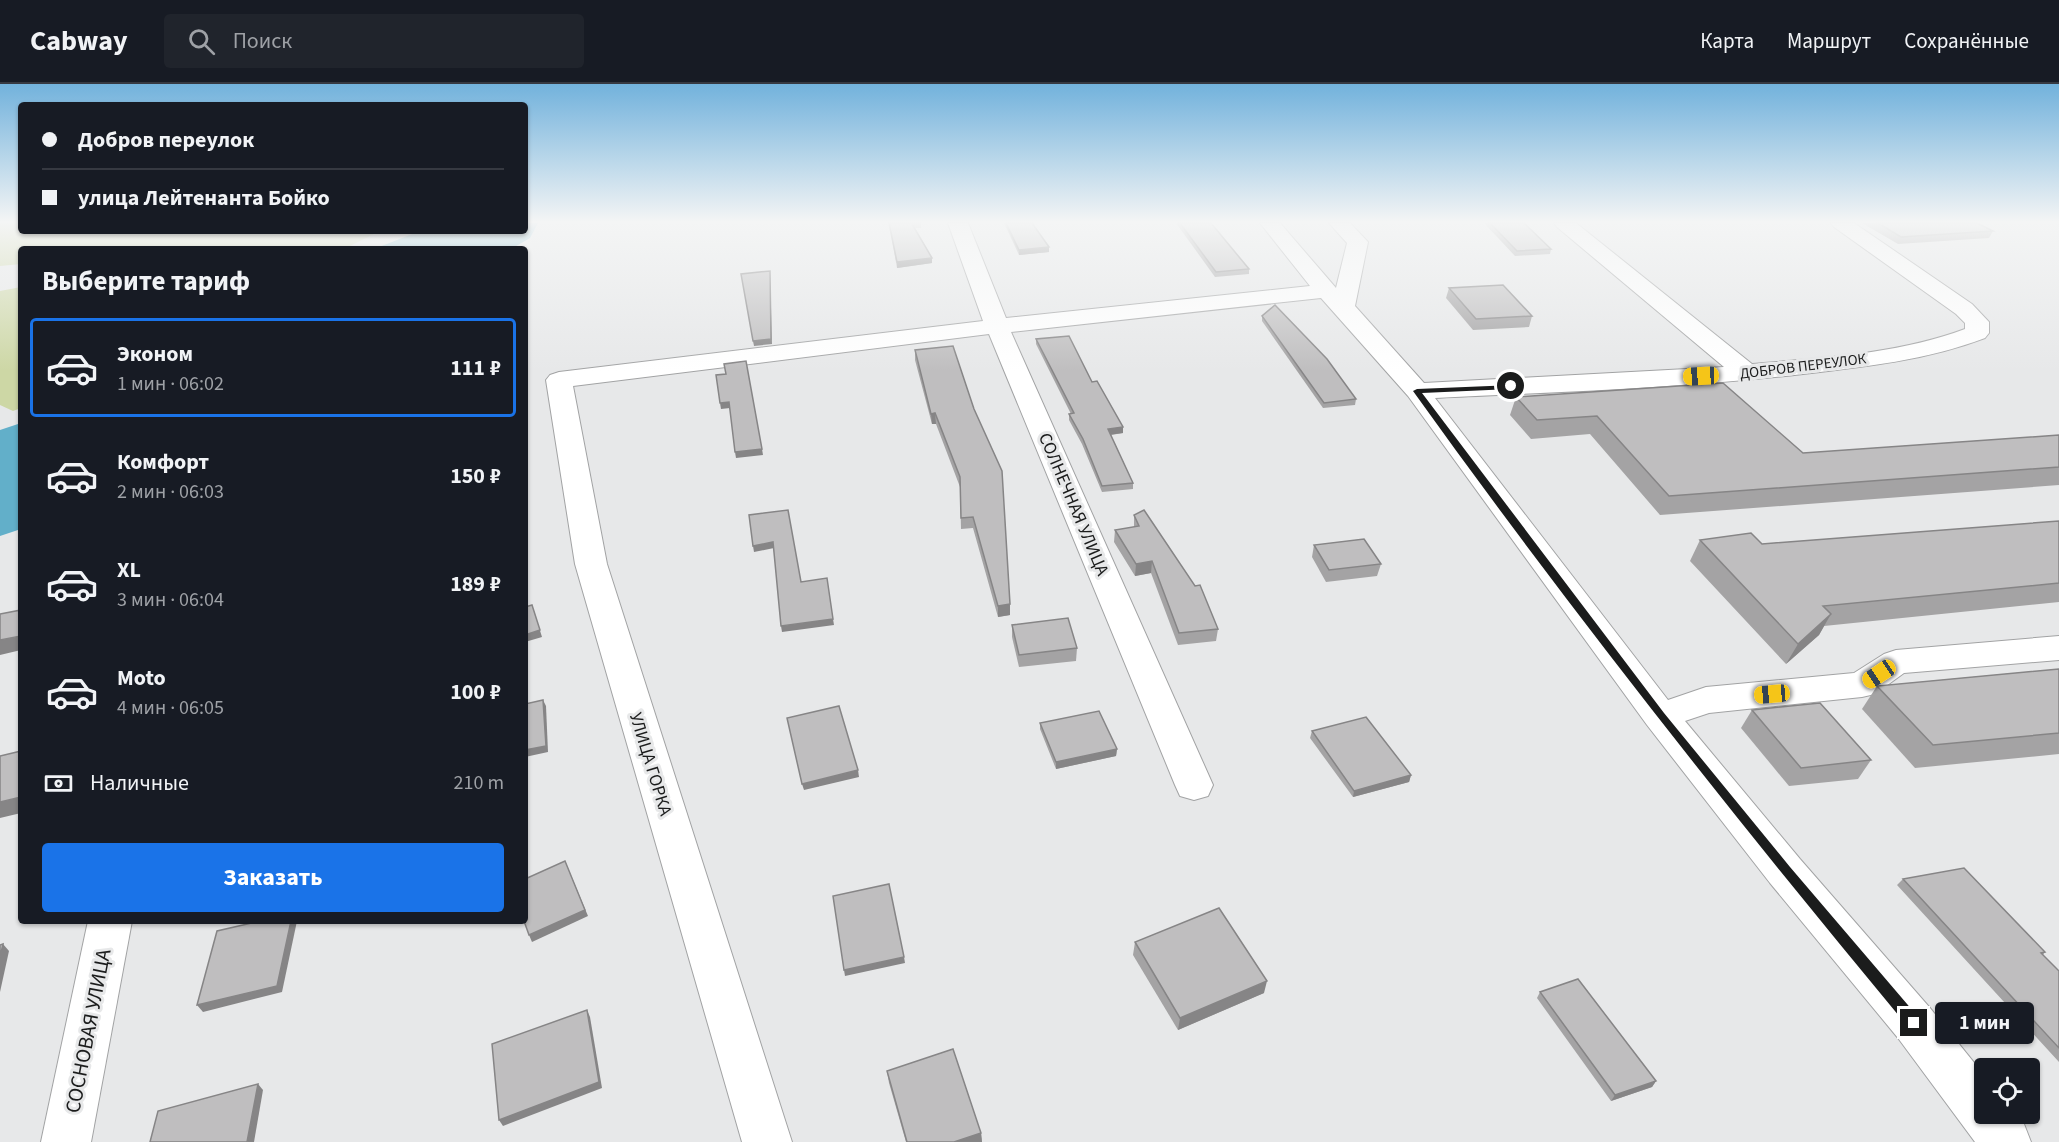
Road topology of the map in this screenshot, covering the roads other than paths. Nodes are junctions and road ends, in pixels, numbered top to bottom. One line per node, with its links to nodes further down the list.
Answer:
1 (977, 272): 7 (street, СОЛНЕЧНАЯ УЛИЦА)
2 (1312, 272): 6 (street)
3 (1346, 272): 6 (street)
4 (1624, 272): 8 (street)
5 (1912, 272): 8 (street, ДОБРОВ ПЕРЕУЛОК)
6 (1335, 299): 7 (street); 9 (street)
7 (997, 326): 12 (street, СОЛНЕЧНАЯ УЛИЦА); 15 (street, УЛИЦА ГОРКА)
8 (1748, 374): 9 (street, ДОБРОВ ПЕРЕУЛОК)
9 (1417, 391): 11 (street)
10 (2059, 648): 11 (street)
11 (1660, 716): 16 (street)
12 (1194, 784)
13 (109, 924): 14 (street, СОСНОВАЯ УЛИЦА)
14 (66, 1142)
15 (767, 1142)
16 (2006, 1142)

